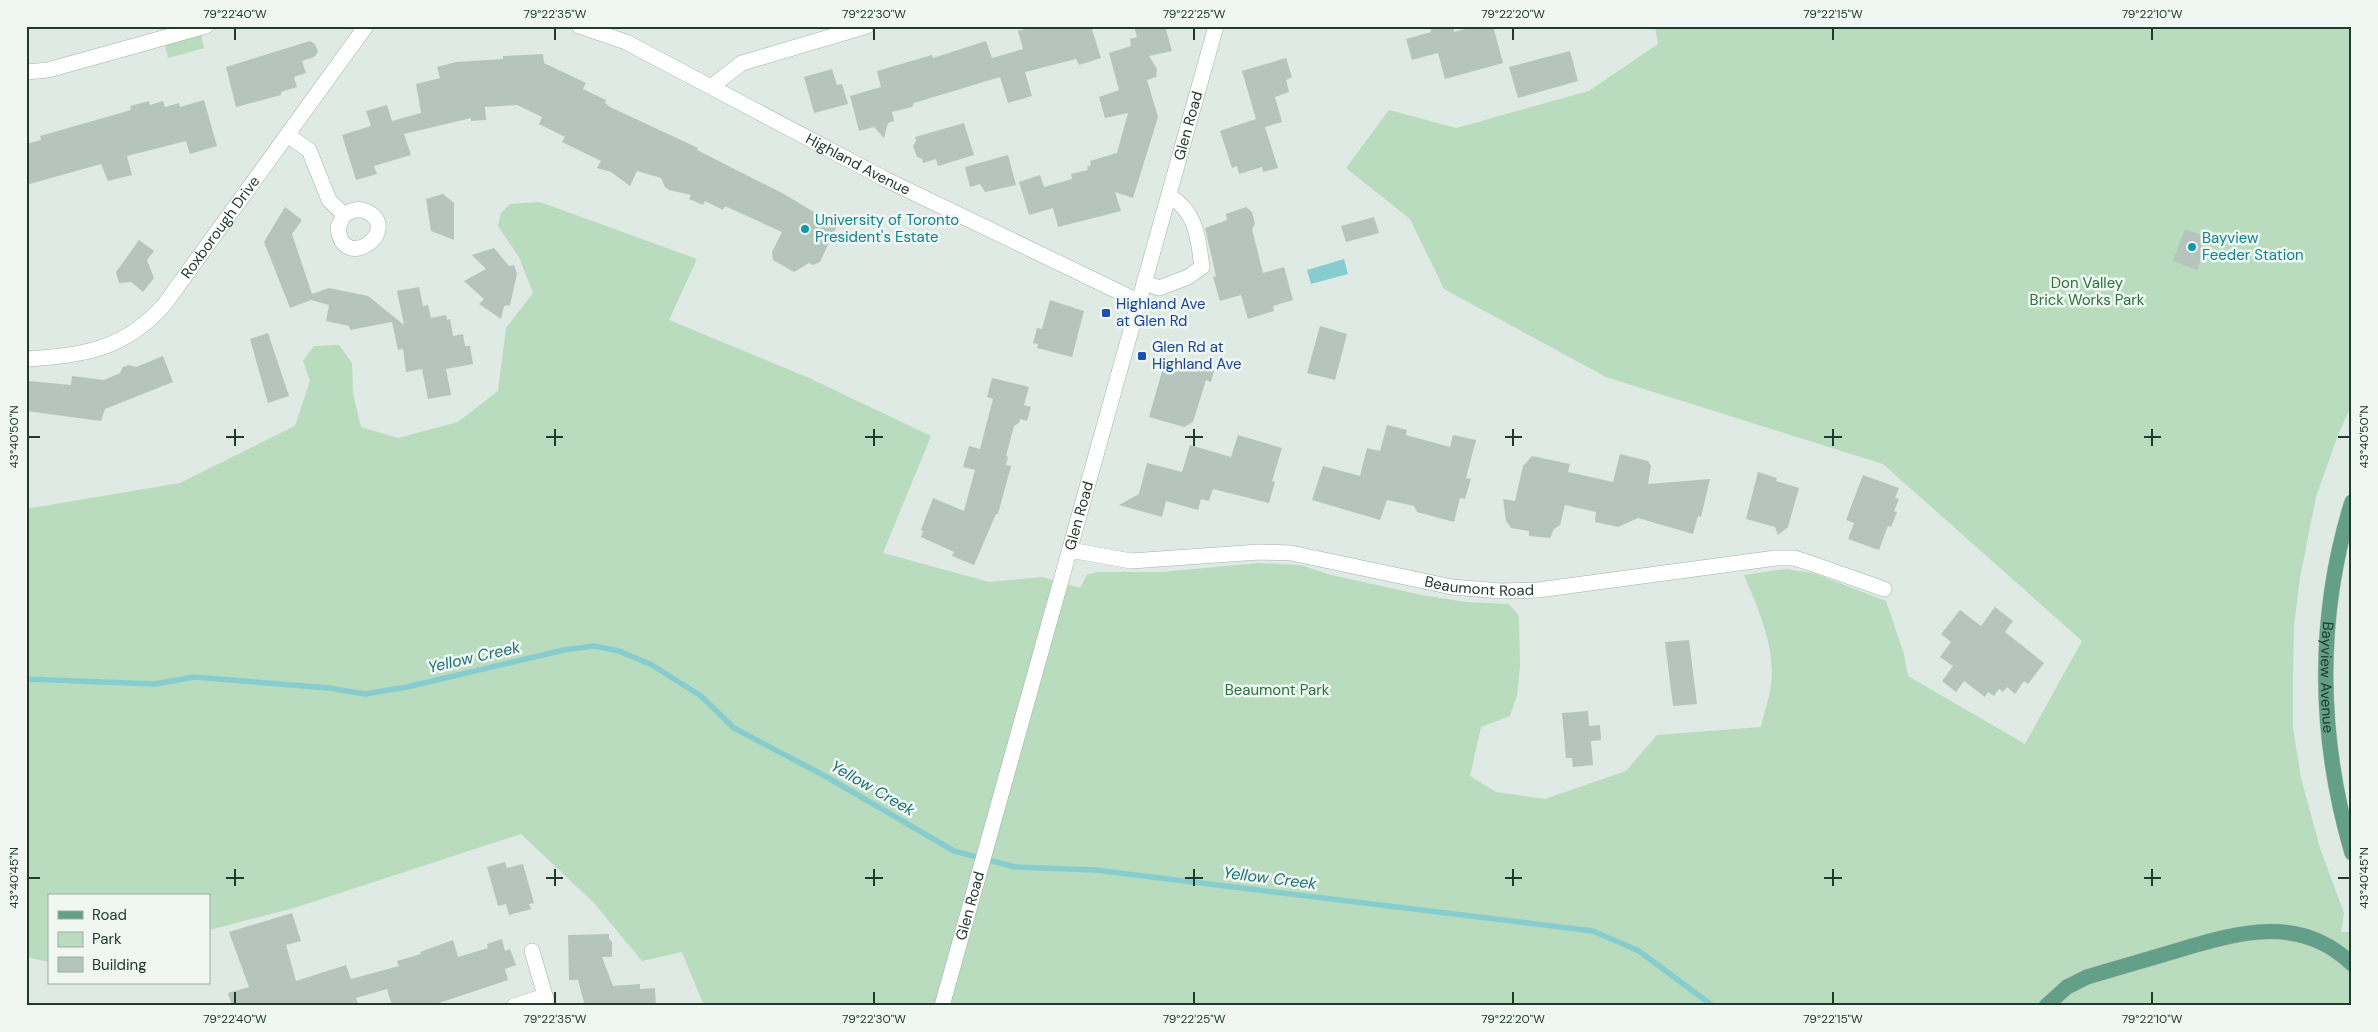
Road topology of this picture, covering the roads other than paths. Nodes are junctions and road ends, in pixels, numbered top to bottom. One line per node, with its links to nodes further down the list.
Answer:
1 (206, 26): 6 (street)
2 (366, 26): 8 (street, Roxborough Drive)
3 (579, 26): 7 (street, Highland Avenue)
4 (867, 26): 7 (street)
5 (1216, 26): 9 (street, Glen Road)
6 (26, 72)
7 (712, 86): 12 (street, Highland Avenue)
8 (289, 136): 10 (street); 13 (street, Roxborough Drive)
9 (1170, 196): 11 (street, Glen Road); 11 (street)
10 (344, 215)
11 (1146, 283): 12 (street, Glen Road)
12 (1140, 302): 15 (street, Glen Road)
13 (26, 359)
14 (2352, 502): 17 (main road, Bayview Avenue)
15 (1070, 550): 16 (street, Beaumont Road); 22 (street, Glen Road)
16 (1884, 589)
17 (2352, 853)
18 (532, 950): 20 (street)
19 (2352, 964): 23 (main road)
20 (546, 1001): 21 (street)
21 (514, 1006)
22 (942, 1006)
23 (2046, 1006)

